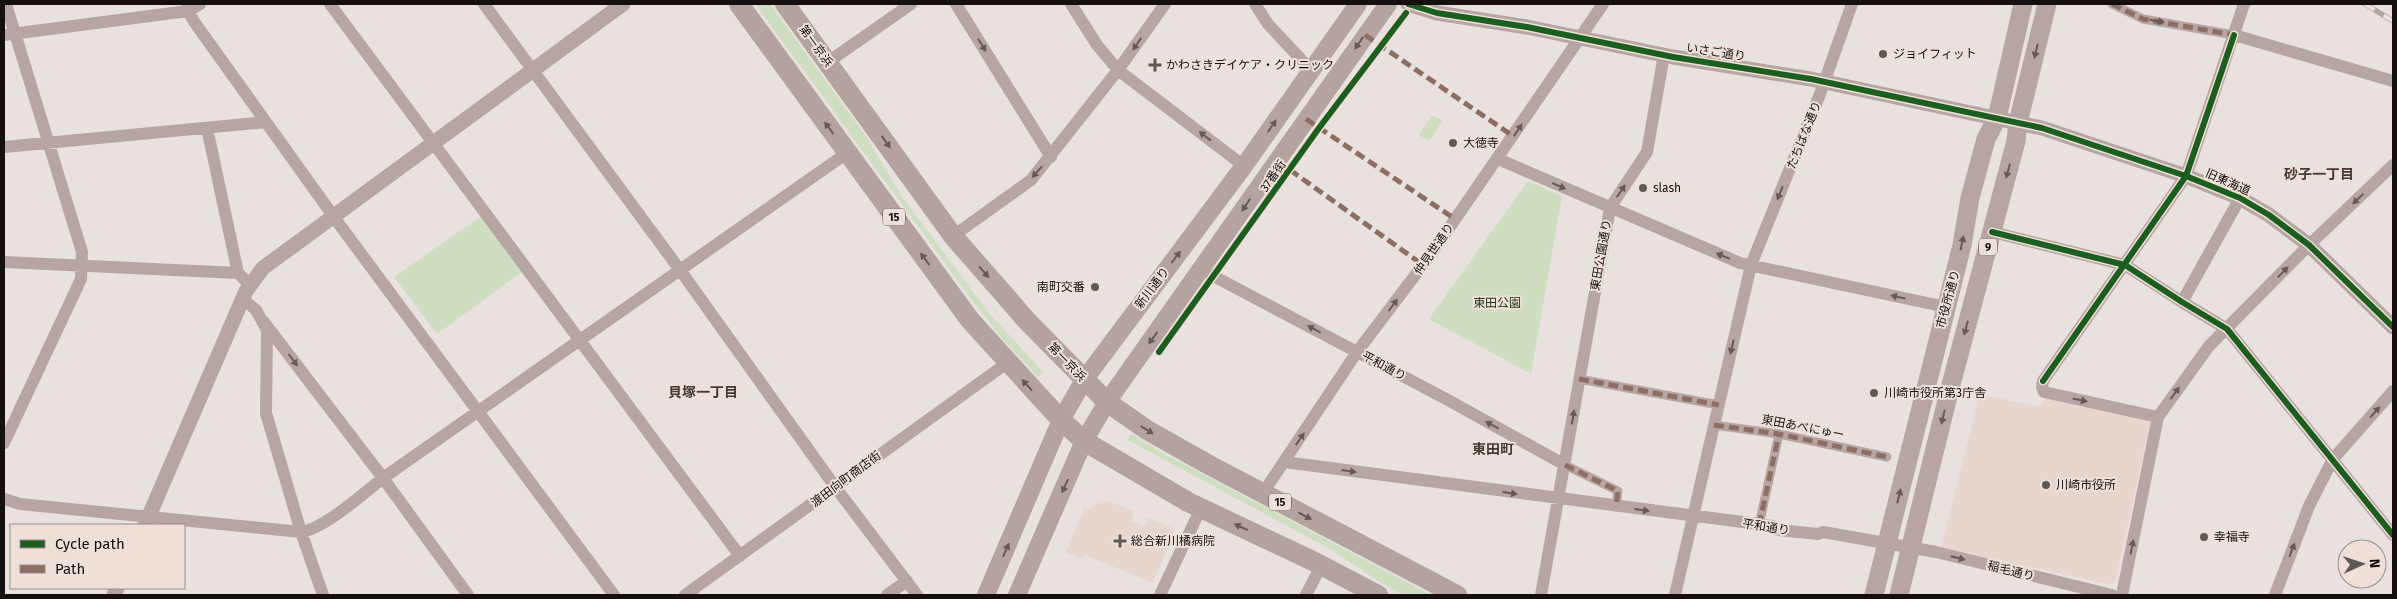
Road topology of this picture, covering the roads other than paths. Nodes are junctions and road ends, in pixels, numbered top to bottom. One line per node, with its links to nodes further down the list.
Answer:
1 (6, 4): 23 (street)
2 (200, 4): 22 (street)
3 (330, 4): 38 (street)
4 (484, 4): 30 (street)
5 (622, 4): 30 (street)
6 (739, 4): 40 (highway, 15, one-way to 6)
7 (785, 4): 27 (highway, 第一京浜 / 15)
8 (911, 4): 27 (street)
9 (956, 4): 41 (street, one-way to 41)
10 (1071, 4): 28 (street)
11 (1165, 4): 28 (street, one-way to 28)
12 (1255, 4): 29 (street)
13 (1358, 4): 29 (main road, 新川通り)
14 (1388, 4): 57 (main road, one-way to 57)
15 (1603, 4): 25 (street, 仲見世通り)
16 (1852, 4): 32 (street, たちばな通り)
17 (2023, 4): 33 (main road, 市役所通り / 9)
18 (2047, 4): 35 (main road, 市役所通り / 9, one-way to 35)
19 (2112, 4): 24 (street, one-way to 24)
20 (2244, 4): 24 (street)
21 (1410, 5): 25 (street, いさご通り)
22 (188, 8): 23 (street); 34 (street)
23 (10, 34): 37 (street)
24 (2234, 35): 31 (street); 45 (street)
25 (1579, 37): 26 (street, いさご通り); 42 (street, 仲見世通り, one-way to 25)
26 (1664, 55): 32 (street, いさご通り); 47 (street, 東田公園通り, one-way to 26)
27 (828, 62): 50 (highway, 第一京浜 / 15, one-way to 50)
28 (1118, 70): 41 (street); 44 (street, one-way to 28)
29 (1311, 70): 44 (main road, 新川通り, one-way to 29)
30 (533, 71): 38 (street); 56 (street)
31 (2393, 81)
32 (1825, 83): 33 (street, いさご通り); 55 (street, たちばな通り, one-way to 55)
33 (1997, 118): 35 (street, いさご通り); 62 (main road, 市役所通り / 9, one-way to 33)
34 (266, 122): 36 (street); 48 (street)
35 (2018, 123): 45 (street, 旧東海道); 49 (main road, 市役所通り / 9, one-way to 49)
36 (207, 128): 37 (street); 58 (street)
37 (48, 143): 39 (street); 54 (street)
38 (433, 143): 48 (street); 66 (street)
39 (4, 147)
40 (847, 153): 56 (street); 68 (highway, 15, one-way to 40)
41 (1051, 157): 50 (street, one-way to 50)
42 (1498, 159): 47 (street, one-way to 47); 67 (street, 仲見世通り, one-way to 42)
43 (2393, 165): 51 (street, one-way to 51)
44 (1244, 166): 72 (main road, 新川通り, one-way to 44)
45 (2186, 176): 46 (street, 旧東海道); 53 (street)
46 (2240, 198): 51 (street, 旧東海道); 61 (street)
47 (1610, 208): 55 (street, one-way to 47); 71 (street, 東田公園通り)
48 (333, 216): 59 (street); 76 (street)
49 (1992, 232): 53 (street); 70 (main road, 市役所通り / 9, one-way to 70)
50 (953, 236): 72 (highway, 第一京浜 / 15, one-way to 72)
51 (2309, 245): 64 (street, 旧東海道); 65 (street, one-way to 51)
52 (4, 262): 54 (street)
53 (2125, 264): 61 (street); 77 (street, one-way to 77)
54 (83, 266): 58 (street); 82 (street)
55 (1751, 266): 62 (street, one-way to 55); 75 (street, たちばな通り, one-way to 75)
56 (680, 270): 66 (street); 88 (street)
57 (1202, 270): 67 (street, 平和通り, one-way to 57); 74 (main road, one-way to 74)
58 (238, 273): 59 (street)
59 (250, 285): 60 (street)
60 (243, 299): 63 (street); 95 (street)
61 (2182, 302): 65 (street)
62 (1946, 307): 69 (main road, 市役所通り / 9)
63 (263, 321): 87 (street, one-way to 87); 99 (street)
64 (2393, 327)
65 (2227, 328): 77 (street, one-way to 65); 84 (street)
66 (580, 341): 76 (street); 103 (street)
67 (1357, 352): 85 (street, 仲見世通り, one-way to 67); 86 (street, 平和通り, one-way to 67)
68 (1007, 363): 78 (highway, 15, one-way to 68); 88 (street, 渡田向町商店街)
69 (1931, 364): 70 (street); 101 (main road, 市役所通り / 9, one-way to 69)
70 (1955, 370): 102 (main road, 市役所通り / 9, one-way to 102)
71 (1579, 379): 75 (street); 86 (street, 東田公園通り, one-way to 71)
72 (1084, 380): 74 (highway, 第一京浜 / 15); 78 (main road, 新川通り)
73 (2393, 391): 84 (street, one-way to 73)
74 (1107, 402): 81 (main road); 89 (highway, 第一京浜 / 15, one-way to 89)
75 (1719, 405): 79 (street, たちばな通り)
76 (479, 412): 87 (street); 108 (street)
77 (2158, 416): 123 (street, one-way to 77)
78 (1061, 420): 81 (highway, 15); 112 (main road, 新川通り, one-way to 78)
79 (1714, 425): 80 (street, 東田あべにゅー); 94 (street, たちばな通り)
80 (1780, 434): 83 (street, 東田あべにゅー); 98 (street)
81 (1084, 441): 93 (highway, 15); 113 (main road, one-way to 113)
82 (4, 443)
83 (1887, 457)
84 (2333, 459): 100 (street); 124 (street, one-way to 84)
85 (1284, 462): 89 (street, 仲見世通り); 91 (street, 平和通り, one-way to 91)
86 (1565, 465): 91 (street); 92 (street, 平和通り)
87 (383, 478): 99 (street); 107 (street)
88 (836, 488): 103 (street, 渡田向町商店街); 105 (street)
89 (1263, 493): 117 (highway, 第一京浜 / 15, one-way to 117)
90 (4, 499): 95 (street)
91 (1559, 499): 92 (street, 平和通り); 118 (street)
92 (1616, 507): 94 (street, 平和通り, one-way to 94)
93 (1201, 508): 104 (highway, 15, one-way to 93); 114 (street)
94 (1693, 517): 98 (street, 平和通り); 119 (street, たちばな通り)
95 (147, 522): 96 (street)
96 (178, 524)
97 (185, 524): 99 (street)
98 (1760, 525): 101 (street, 平和通り)
99 (301, 532): 106 (street)
100 (2393, 535)
101 (1886, 544): 102 (street, 平和通り); 120 (main road, 市役所通り / 9)
102 (1911, 548): 121 (main road, 市役所通り / 9); 122 (street, 稲毛通り, one-way to 122)
103 (740, 556): 109 (street, 渡田向町商店街)
104 (1321, 566): 115 (street); 116 (highway, 15)
105 (907, 581): 110 (street); 111 (street)
106 (323, 595)
107 (468, 595)
108 (614, 595)
109 (685, 595)
110 (887, 595)
111 (917, 595)
112 (986, 595)
113 (1017, 595)
114 (1160, 595)
115 (1306, 595)
116 (1378, 595)
117 (1457, 595)
118 (1541, 595)
119 (1675, 595)
120 (1874, 595)
121 (1899, 595)
122 (2112, 595)
123 (2122, 595)
124 (2274, 595)

